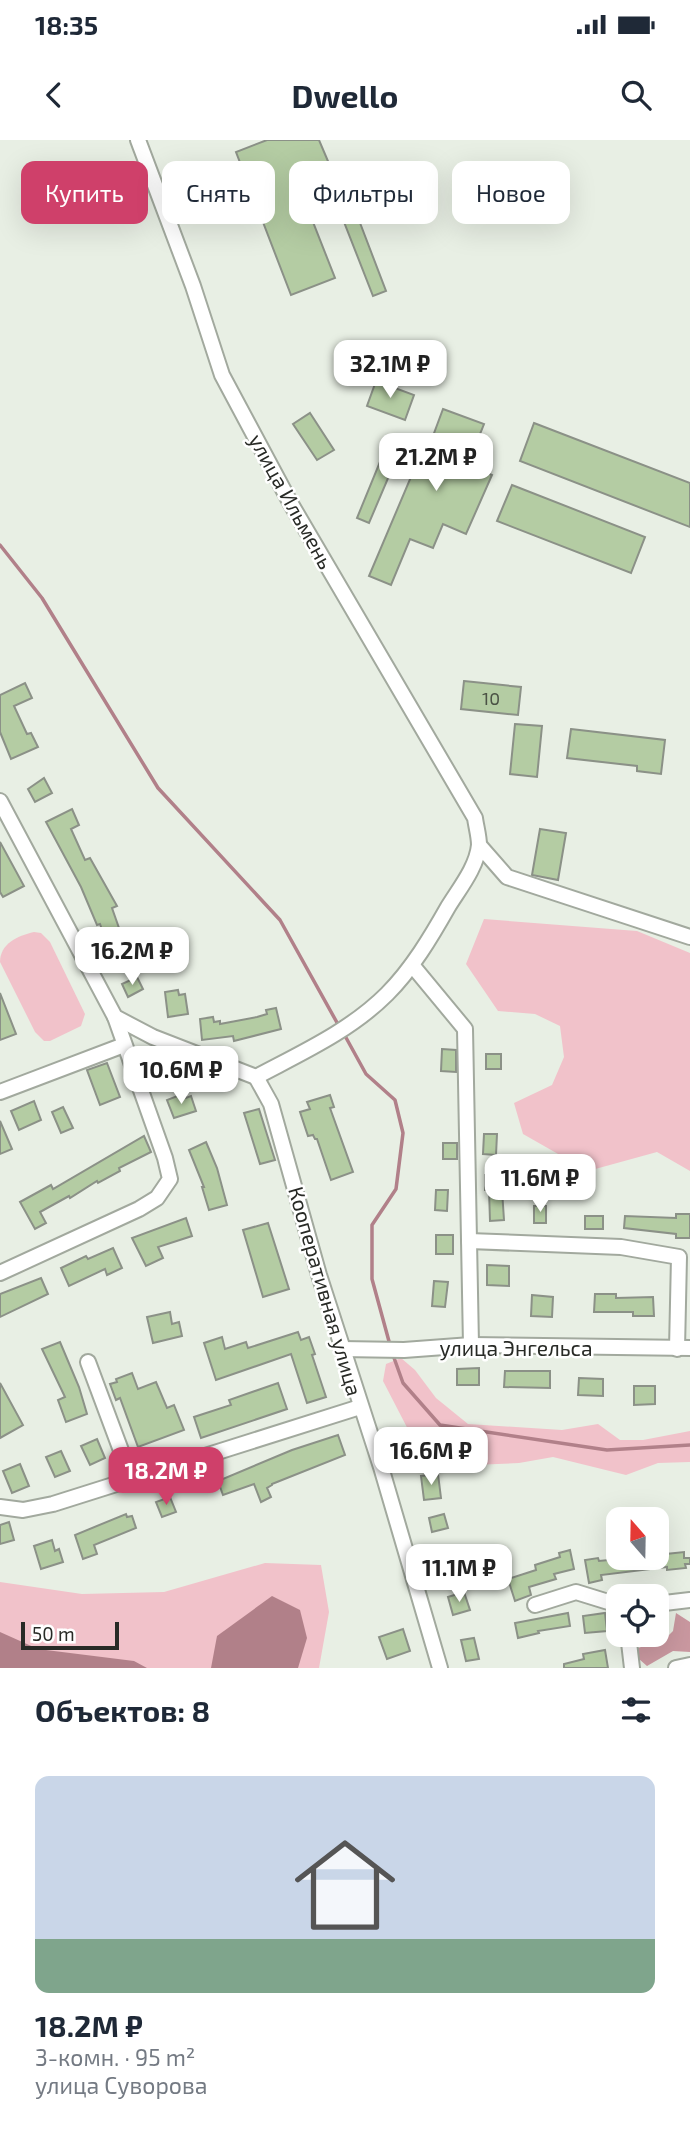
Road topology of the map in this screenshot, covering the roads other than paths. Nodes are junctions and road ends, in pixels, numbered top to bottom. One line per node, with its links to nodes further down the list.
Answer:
1 (138, 140): 3 (street, улица Ильмень)
2 (0, 801): 6 (street)
3 (479, 845): 4 (street, улица Ильмень); 5 (street)
4 (690, 937)
5 (412, 965): 8 (street); 10 (street)
6 (115, 1017): 7 (street); 8 (street)
7 (124, 1045): 9 (street); 11 (street)
8 (256, 1077): 14 (street, Кооперативная улица)
9 (0, 1092)
10 (469, 1241): 12 (street); 13 (street)
11 (0, 1273)
12 (471, 1345): 13 (street, улица Энгельса); 14 (street, улица Энгельса)
13 (684, 1348)
14 (341, 1349): 16 (street, Кооперативная улица)
15 (88, 1362): 17 (street)
16 (360, 1407): 17 (street); 25 (street, Кооперативная улица)
17 (132, 1480): 18 (street)
18 (0, 1507)
19 (690, 1600): 21 (street)
20 (606, 1601): 22 (street)
21 (669, 1602)
22 (536, 1605)
23 (630, 1647): 26 (street)
24 (690, 1665): 27 (street)
25 (440, 1668)
26 (632, 1668)
27 (676, 1668)

